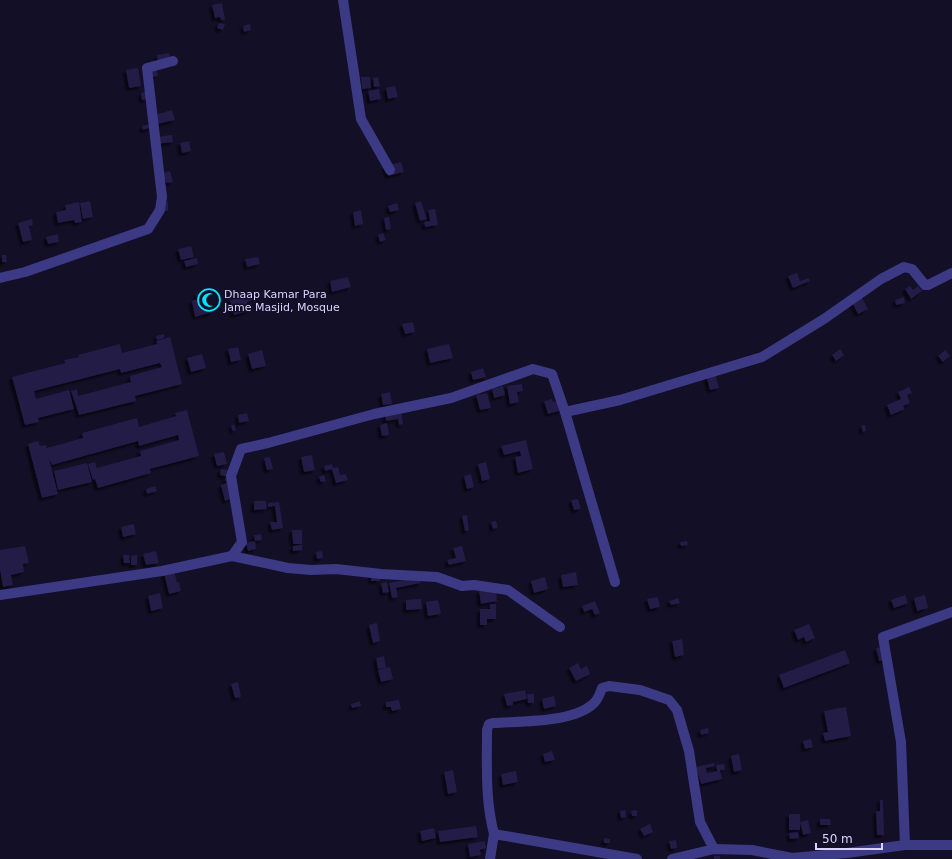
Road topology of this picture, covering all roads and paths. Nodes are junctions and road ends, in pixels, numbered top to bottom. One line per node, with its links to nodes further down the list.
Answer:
1 (342, 0): 3 (street)
2 (173, 61): 5 (street)
3 (390, 170)
4 (952, 273): 6 (street)
5 (0, 278)
6 (565, 412): 7 (street); 8 (street)
7 (232, 556): 9 (street); 11 (street)
8 (615, 582)
9 (0, 596)
10 (952, 612): 13 (street)
11 (560, 627)
12 (494, 834): 15 (street); 16 (street); 17 (street)
13 (905, 845): 14 (street); 15 (street)
14 (952, 845)
15 (714, 849): 18 (street)
16 (490, 859)
17 (637, 859)
18 (672, 859)

